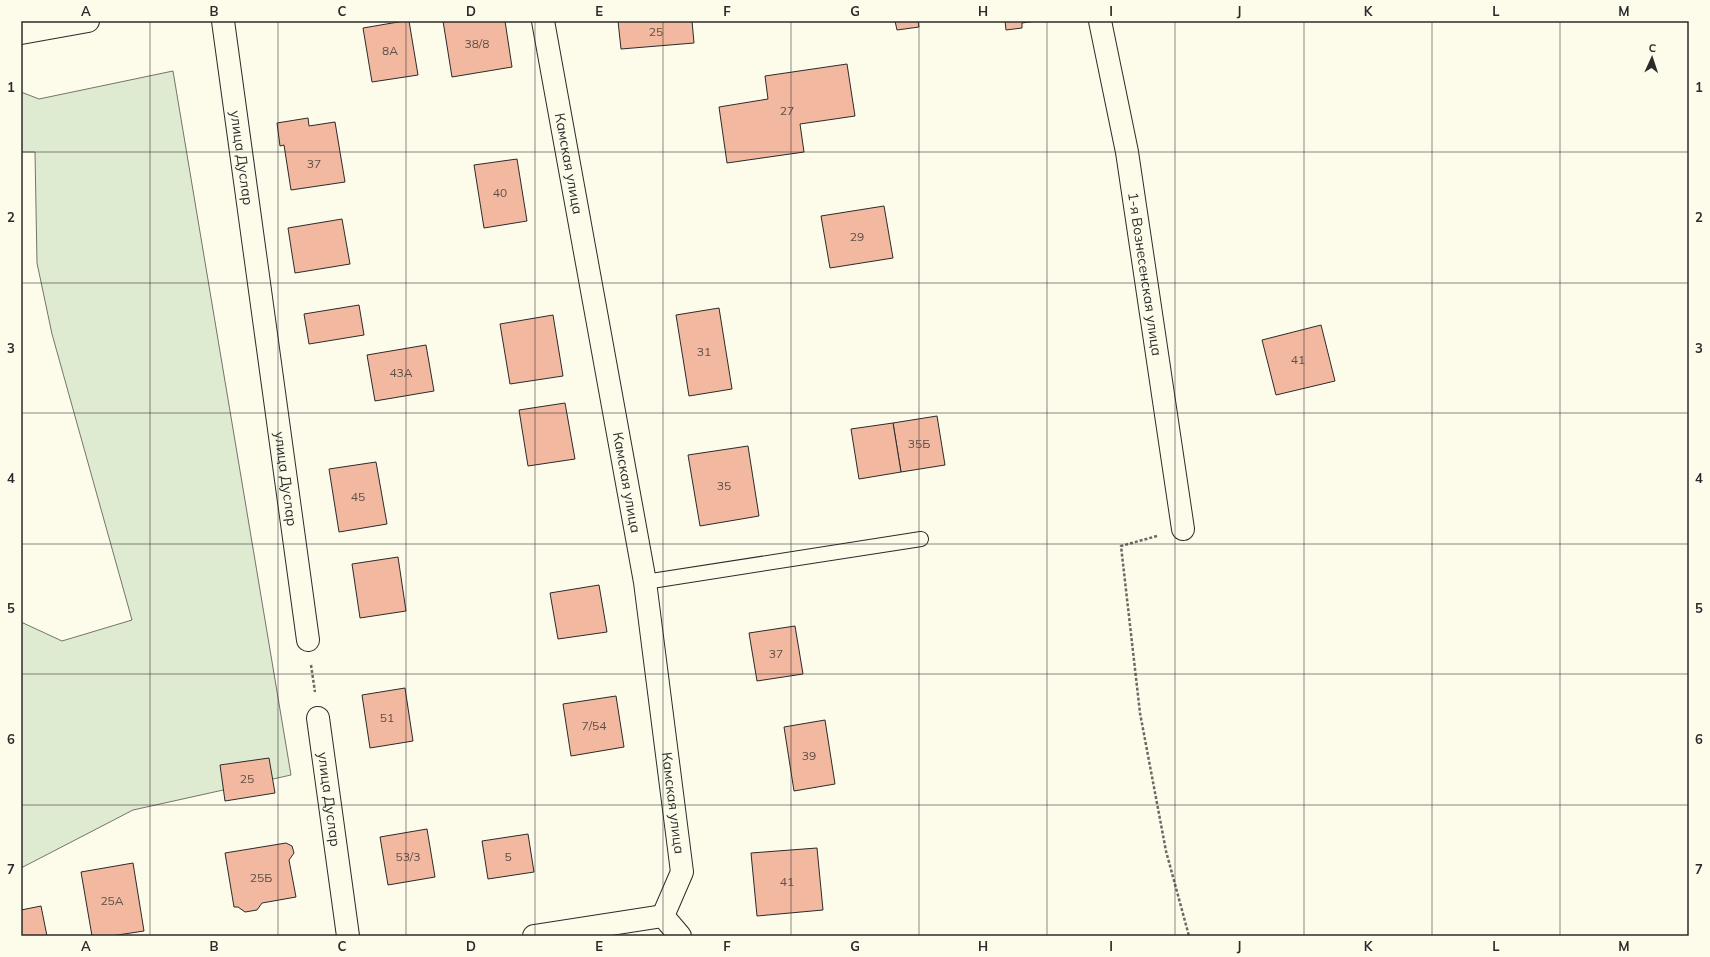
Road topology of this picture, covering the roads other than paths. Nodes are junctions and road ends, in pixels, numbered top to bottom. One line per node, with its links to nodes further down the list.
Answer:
1 (88, 21): 5 (street)
2 (223, 21): 9 (street, улица Дуслар)
3 (543, 21): 8 (street, Камская улица)
4 (1100, 21): 6 (street, 1-я Вознесенская улица)
5 (21, 32)
6 (1183, 529)
7 (922, 538): 8 (lane)
8 (646, 582): 11 (street, Камская улица)
9 (308, 640)
10 (318, 718): 12 (street, улица Дуслар)
11 (663, 916): 13 (street); 14 (street)
12 (348, 936)
13 (534, 936)
14 (680, 936)

